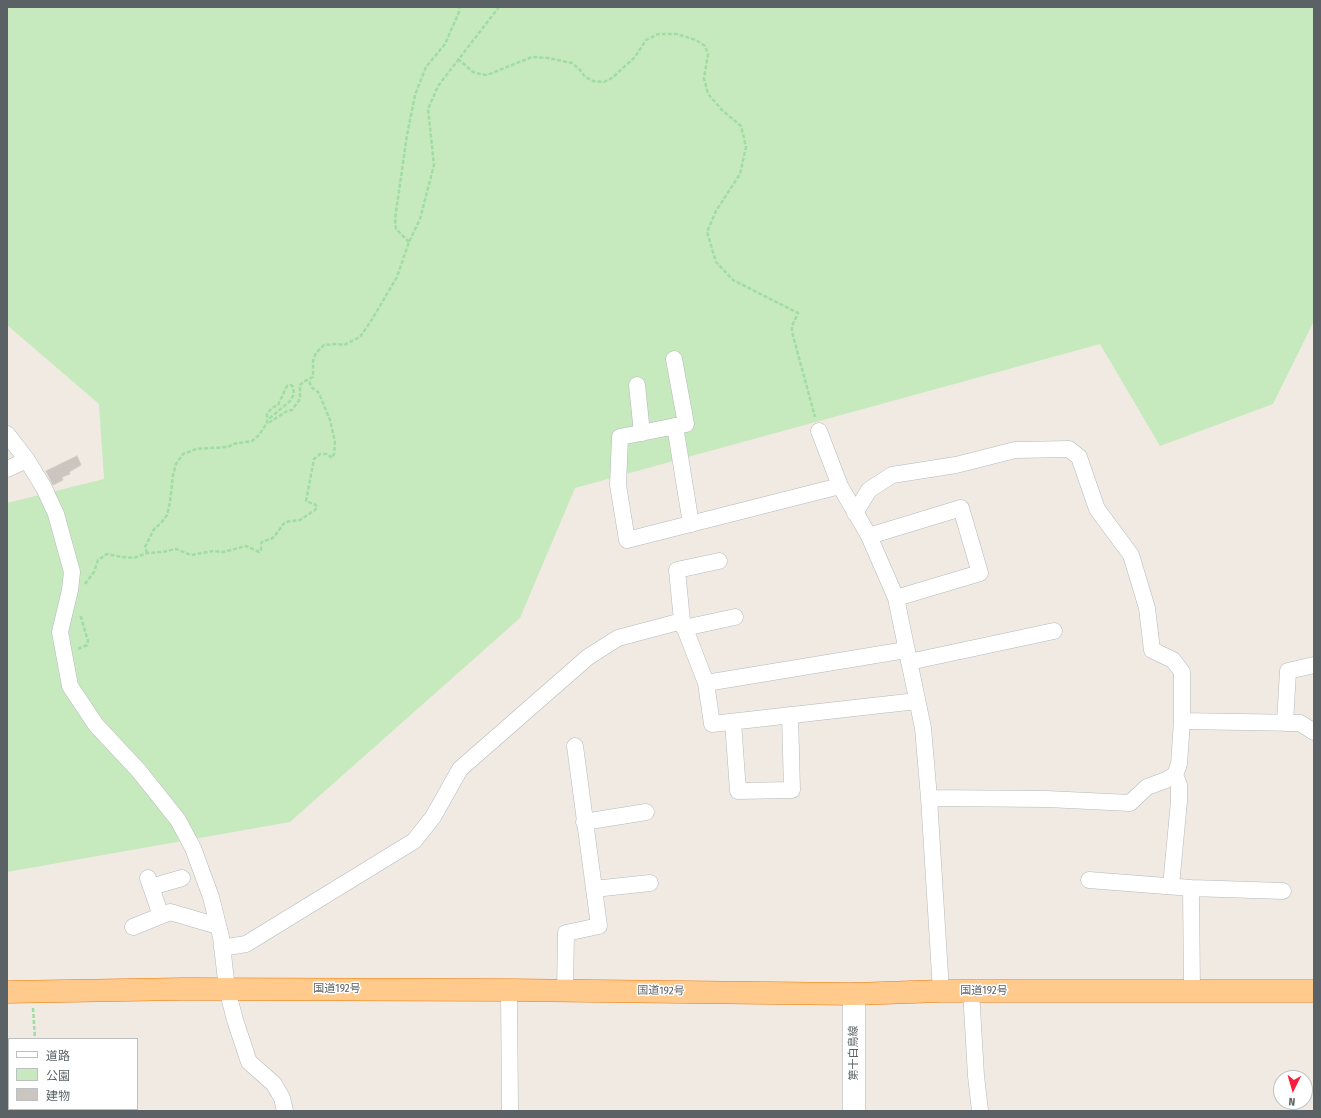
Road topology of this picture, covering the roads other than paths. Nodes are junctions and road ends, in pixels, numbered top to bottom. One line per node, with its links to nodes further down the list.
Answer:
1 (674, 359): 3 (street)
2 (637, 385): 5 (street)
3 (675, 426): 5 (street); 11 (street)
4 (819, 431): 9 (street)
5 (642, 433): 11 (street)
6 (7, 434): 7 (street)
7 (27, 460): 8 (street); 40 (street)
8 (7, 469)
9 (840, 486): 10 (street); 11 (street)
10 (855, 513): 12 (street); 23 (street)
11 (691, 524)
12 (869, 536): 14 (street); 14 (street)
13 (719, 561): 16 (street)
14 (896, 598): 18 (street)
15 (735, 617): 16 (street)
16 (683, 625): 20 (street); 42 (street)
17 (1054, 631): 18 (street)
18 (908, 656): 20 (street); 21 (street)
19 (1314, 665): 25 (street)
20 (706, 683): 24 (street)
21 (917, 701): 22 (street); 29 (street)
22 (790, 715): 24 (street); 24 (street)
23 (1182, 721): 25 (street); 28 (street)
24 (733, 722)
25 (1285, 723): 26 (street)
26 (1314, 732)
27 (575, 746): 31 (street)
28 (1175, 775): 29 (street); 35 (street)
29 (929, 798): 50 (street)
30 (646, 812): 31 (street)
31 (584, 822): 37 (street)
32 (182, 878): 39 (street)
33 (1089, 880): 35 (street)
34 (650, 883): 37 (street)
35 (1171, 886): 36 (street)
36 (1191, 888): 38 (street); 47 (street)
37 (594, 889): 45 (street)
38 (1283, 891)
39 (162, 916): 40 (street); 41 (street)
40 (218, 926): 42 (street)
41 (133, 927)
42 (222, 948): 43 (street)
43 (227, 989): 44 (highway, 国道192号); 49 (highway, 国道192号); 52 (street)
44 (509, 990): 45 (highway, 国道192号); 53 (street)
45 (565, 990): 51 (highway, 国道192号)
46 (971, 991): 47 (highway, 国道192号); 50 (highway, 国道192号); 55 (street)
47 (1192, 991): 48 (highway, 国道192号)
48 (1314, 991)
49 (7, 992)
50 (941, 992): 51 (highway, 国道192号)
51 (854, 994): 54 (main road, 第十白鳥線)
52 (285, 1111)
53 (510, 1111)
54 (854, 1111)
55 (980, 1111)

